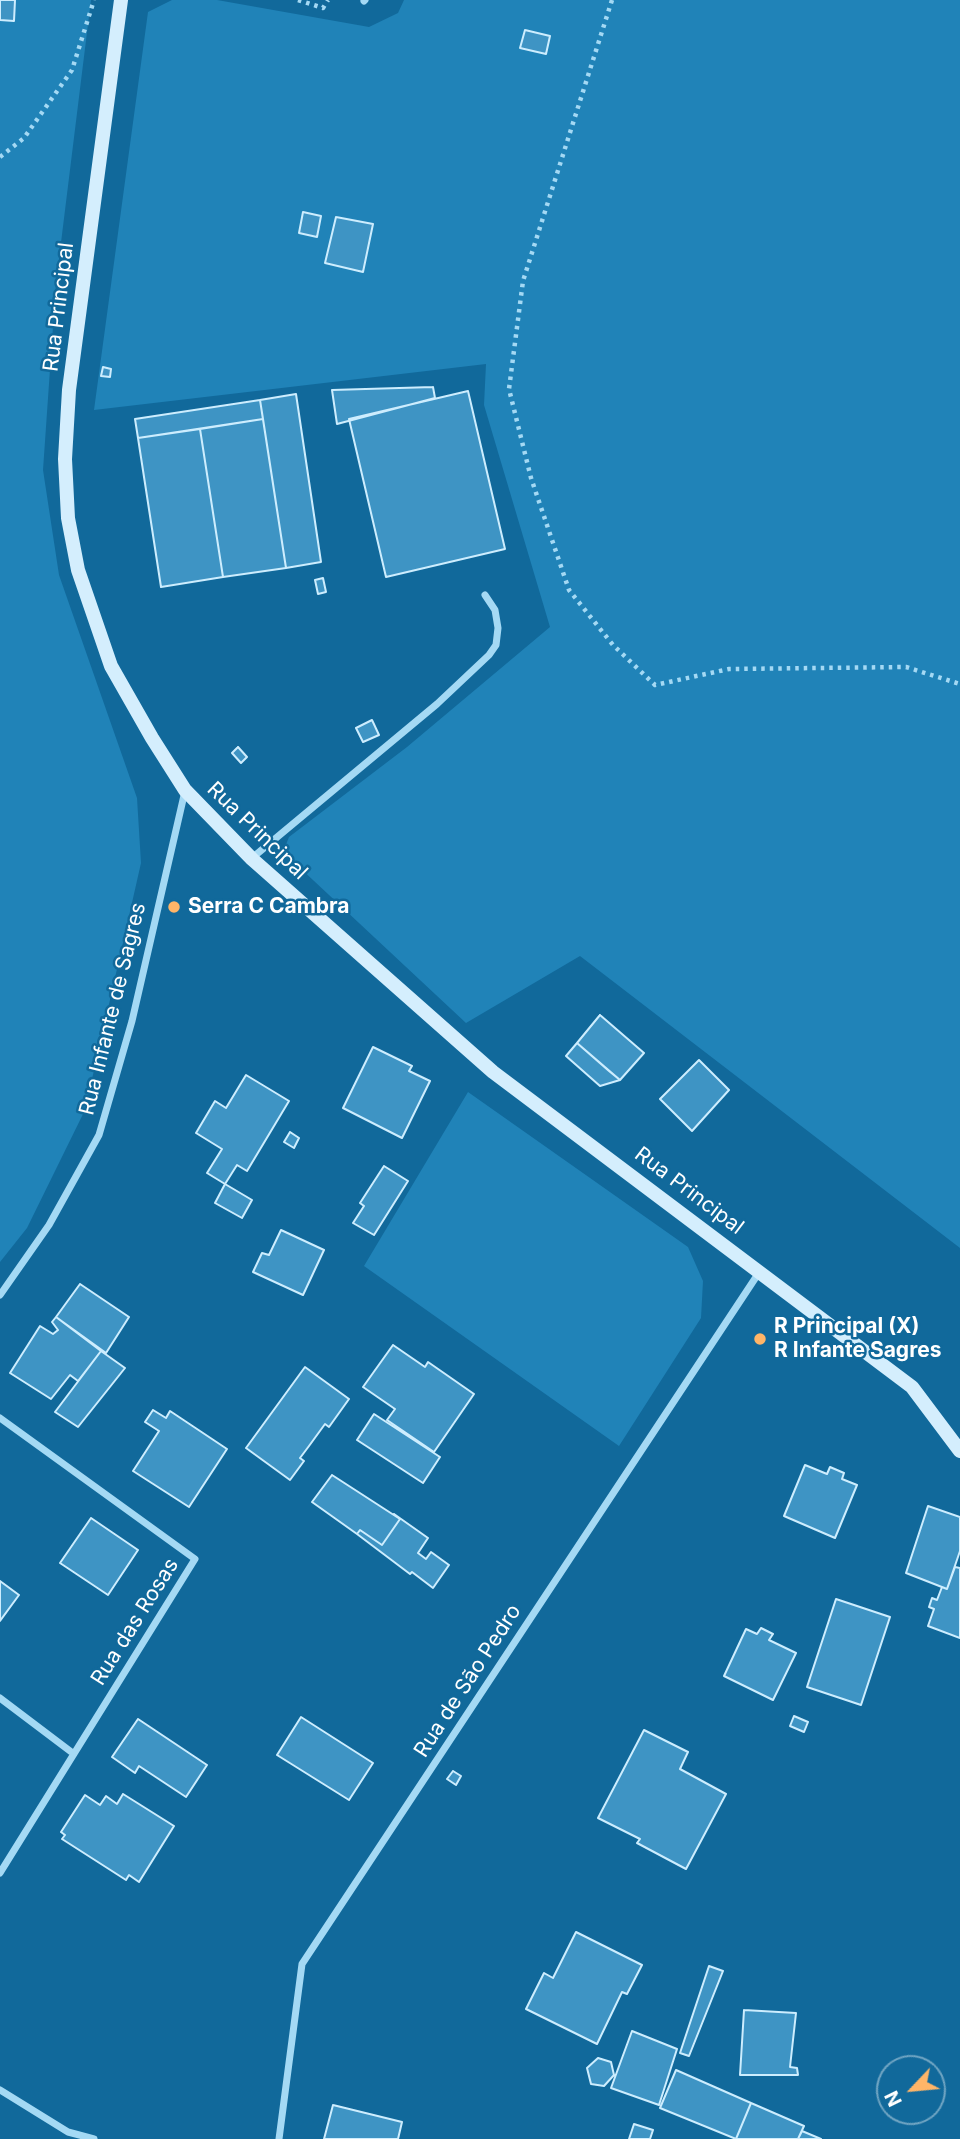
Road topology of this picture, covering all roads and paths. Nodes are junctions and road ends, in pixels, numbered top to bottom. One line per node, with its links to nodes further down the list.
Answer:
1 (94, 0): 6 (path)
2 (121, 0): 9 (street, Rua Principal)
3 (298, 0): 4 (path)
4 (328, 0)
5 (612, 0): 8 (path)
6 (0, 157)
7 (485, 595): 10 (street)
8 (960, 684)
9 (185, 790): 10 (street, Rua Principal); 12 (street, Rua Infante de Sagres)
10 (252, 859): 11 (street, Rua Principal)
11 (760, 1270): 14 (street, Rua Principal); 20 (street, Rua de São Pedro)
12 (0, 1295)
13 (0, 1418): 16 (street, Rua das Rosas)
14 (960, 1451)
15 (0, 1698): 16 (street)
16 (74, 1754): 17 (street, Rua das Rosas)
17 (0, 1872)
18 (0, 2090): 19 (street)
19 (94, 2139)
20 (279, 2139)

